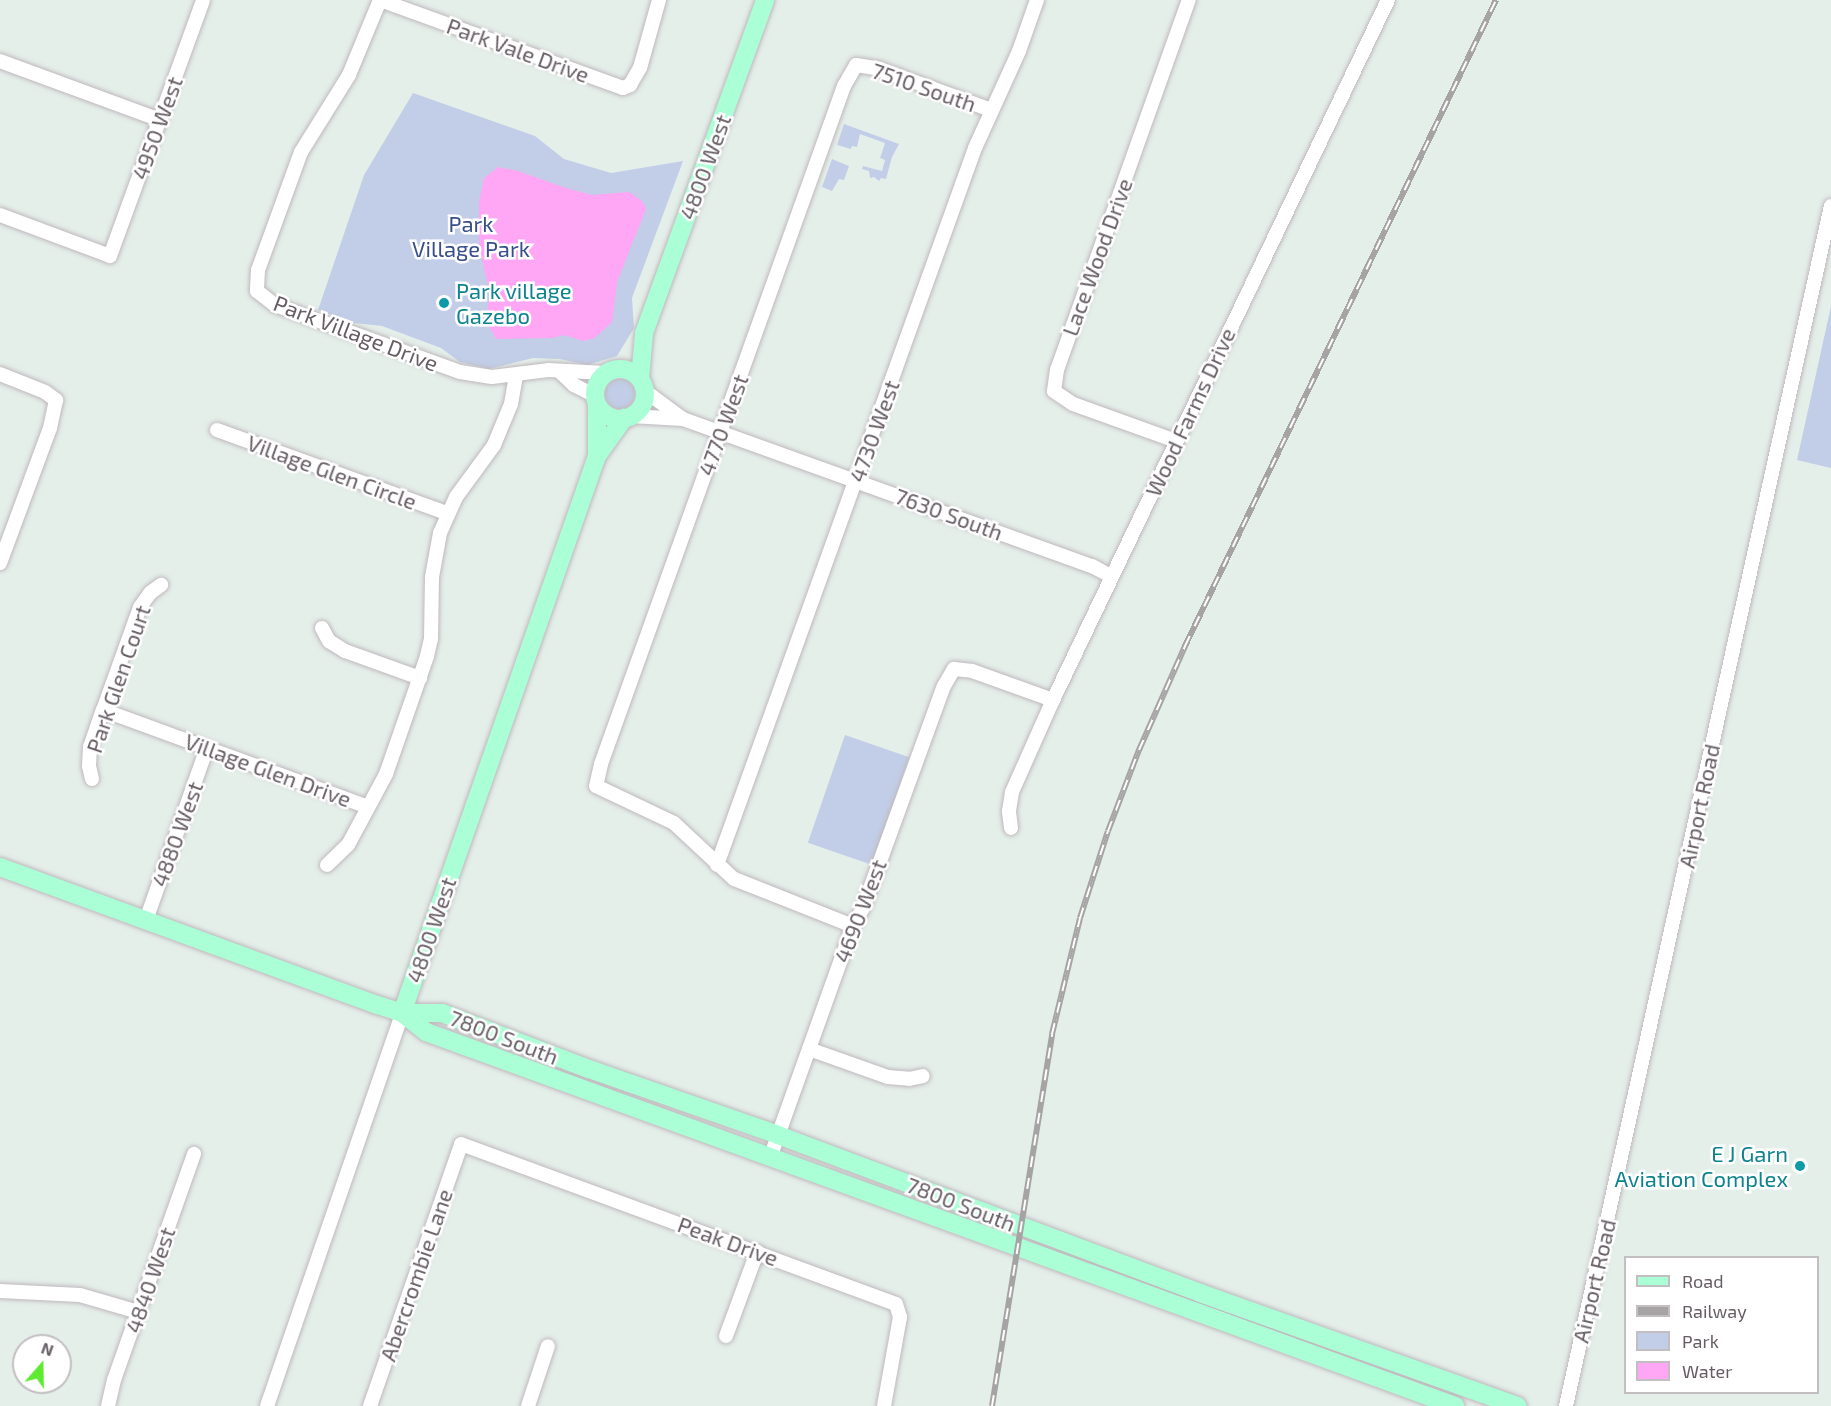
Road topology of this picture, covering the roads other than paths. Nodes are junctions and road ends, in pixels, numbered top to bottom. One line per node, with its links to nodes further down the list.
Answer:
1 (203, 0): 11 (street, 4950 West)
2 (380, 0): 3 (street, Park Vale Drive); 18 (street, Park Village Drive)
3 (659, 0)
4 (765, 0): 14 (main road, 4800 West)
5 (1037, 0): 10 (street, 4730 West)
6 (1189, 0): 25 (street, Lace Wood Drive)
7 (1388, 0): 25 (street, Wood Farms Drive)
8 (0, 61): 11 (street)
9 (856, 65): 10 (street, 7510 South); 24 (street, 4770 West)
10 (991, 110): 27 (street, 4730 West)
11 (160, 120): 13 (street, 4950 West)
12 (1831, 206): 64 (street, Airport Road)
13 (0, 215)
14 (644, 333): 16 (main road, 4800 West); 19 (main road, 4800 West)
15 (559, 371): 16 (street, Park Village Drive); 18 (street, Park Village Drive); 20 (street)
16 (610, 371): 19 (main road); 20 (main road, 4800 West)
17 (0, 374): 29 (street)
18 (516, 375): 28 (street, Village Glen Drive)
19 (643, 385): 21 (main road, 4800 West); 22 (street, 7630 South)
20 (596, 400): 21 (main road); 26 (main road, 4800 West)
21 (628, 417): 22 (street, 7630 South); 26 (main road, 4800 West)
22 (683, 418): 24 (street, 7630 South)
23 (218, 430): 28 (street, Village Glen Circle)
24 (720, 432): 27 (street, 7630 South); 41 (street, 4770 West)
25 (1176, 441): 30 (street, Wood Farms Drive)
26 (597, 456): 45 (main road, 4800 West)
27 (856, 480): 30 (street, 7630 South); 41 (street, 4730 West)
28 (446, 513): 33 (street, Village Glen Drive)
29 (0, 563)
30 (1112, 576): 34 (street, Wood Farms Drive)
31 (161, 585): 35 (street, Park Glen Court)
32 (322, 628): 33 (street)
33 (420, 678): 38 (street, Village Glen Drive)
34 (1053, 700): 39 (street, Wood Farms Drive); 44 (street, 4690 West)
35 (102, 710): 36 (street, Village Glen Drive); 37 (street, Park Glen Court)
36 (207, 748): 38 (street, Village Glen Drive); 43 (street, 4880 West)
37 (92, 779)
38 (368, 807): 40 (street)
39 (1011, 828)
40 (327, 865)
41 (717, 866): 44 (street)
42 (0, 867): 43 (main road, 7800 South)
43 (146, 920): 45 (main road, 7800 South)
44 (853, 926): 46 (street, 4690 West)
45 (402, 1012): 48 (main road, 7800 South); 51 (main road, 7800 South); 58 (street, 4800 West)
46 (809, 1048): 47 (street); 48 (street, 4690 West)
47 (923, 1076)
48 (778, 1135): 51 (street, 4690 West); 63 (main road, 7800 South)
49 (461, 1144): 52 (street, Peak Drive); 59 (street, Abercrombie Lane)
50 (194, 1154): 54 (street, 4840 West)
51 (771, 1155): 62 (main road, 7800 South)
52 (757, 1252): 55 (street); 61 (street, Peak Drive)
53 (0, 1291): 54 (street)
54 (138, 1312): 57 (street, 4840 West)
55 (726, 1336)
56 (548, 1346): 60 (street)
57 (108, 1406)
58 (267, 1406)
59 (370, 1406)
60 (528, 1406)
61 (884, 1406)
62 (1455, 1406)
63 (1518, 1406)
64 (1566, 1406)

